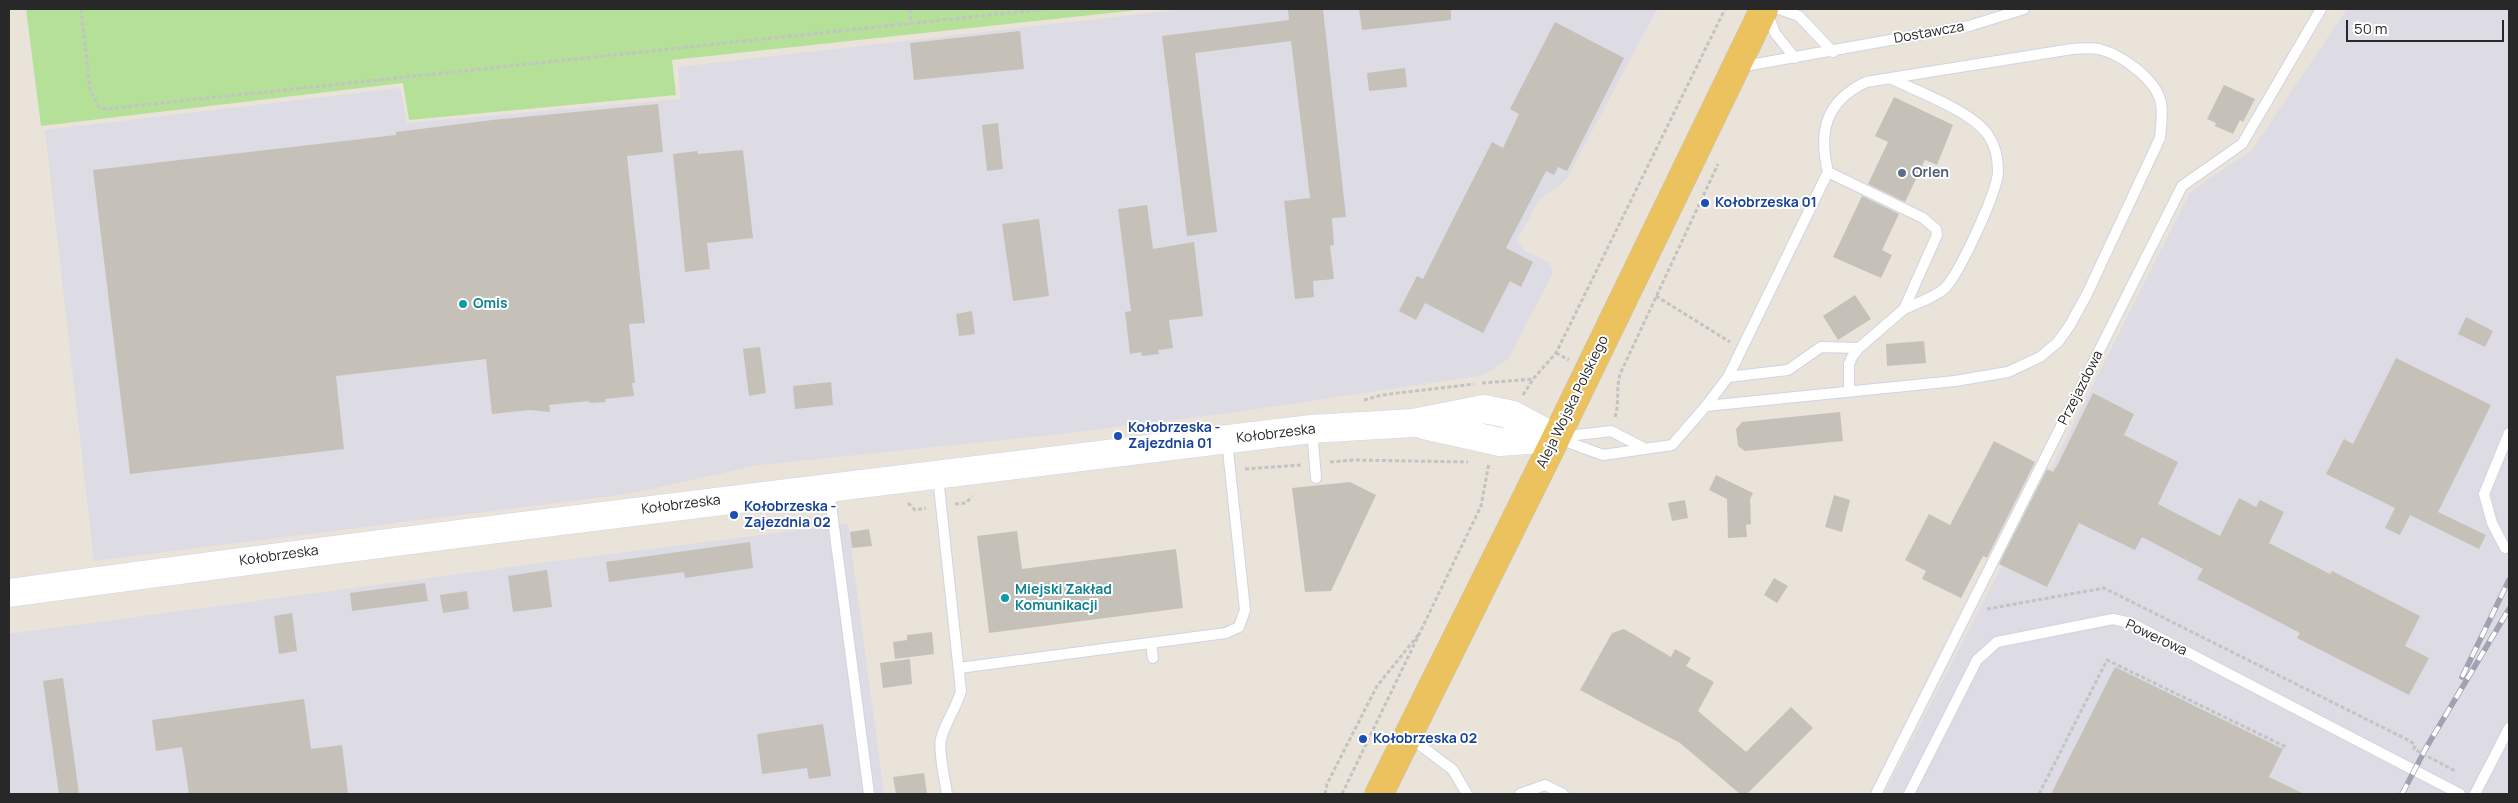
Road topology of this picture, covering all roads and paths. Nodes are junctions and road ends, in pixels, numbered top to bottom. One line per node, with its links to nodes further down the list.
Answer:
1 (81, 9): 9 (path)
2 (910, 9): 9 (path)
3 (1046, 9): 9 (path)
4 (1725, 9): 21 (path)
5 (1765, 9): 11 (lane); 12 (main road, Aleja Wojska Polskiego)
6 (1780, 9): 10 (lane)
7 (2024, 9): 10 (lane, Dostawcza)
8 (2321, 9): 53 (lane, Przejazdowa)
9 (911, 23)
10 (1833, 52): 11 (lane, Dostawcza)
11 (1795, 58): 12 (lane, Dostawcza)
12 (1735, 67): 27 (main road, Aleja Wojska Polskiego)
13 (1889, 78): 15 (lane); 17 (lane); 22 (lane)
14 (1720, 160): 16 (path)
15 (1828, 172): 17 (lane); 19 (lane)
16 (1656, 296): 19 (path); 25 (path)
17 (1904, 309): 18 (lane)
18 (1858, 348): 20 (lane); 22 (lane)
19 (1741, 350): 20 (lane)
20 (1728, 377): 23 (lane)
21 (1527, 388)
22 (1849, 391): 23 (lane)
23 (1706, 406): 29 (lane)
24 (1312, 429): 27 (street, Kołobrzeska); 28 (street, Kołobrzeska); 32 (lane)
25 (1611, 431): 27 (lane); 29 (lane)
26 (2509, 433): 34 (lane)
27 (1556, 438): 29 (lane); 42 (main road, Aleja Wojska Polskiego)
28 (1227, 440): 31 (street, Kołobrzeska); 38 (lane)
29 (1644, 448)
30 (1489, 464): 37 (path)
31 (937, 475): 33 (street, Kołobrzeska); 40 (lane)
32 (1316, 478)
33 (829, 488): 35 (street, Kołobrzeska); 45 (lane)
34 (2505, 548)
35 (9, 593)
36 (1986, 610): 44 (path)
37 (1423, 630): 47 (path); 48 (path)
38 (1151, 643): 39 (lane); 40 (lane)
39 (1153, 658)
40 (959, 668): 46 (lane)
41 (2509, 728): 57 (lane)
42 (1408, 736): 49 (main road, Aleja Wojska Polskiego); 50 (lane)
43 (2286, 747): 55 (path)
44 (2455, 771)
45 (869, 794)
46 (947, 794)
47 (1325, 794)
48 (1342, 794)
49 (1379, 794)
50 (1467, 794)
51 (1520, 794): 52 (lane)
52 (1562, 794)
53 (1876, 794)
54 (1908, 794): 56 (lane, Powerowa)
55 (2039, 794)
56 (2460, 794)
57 (2475, 794)

